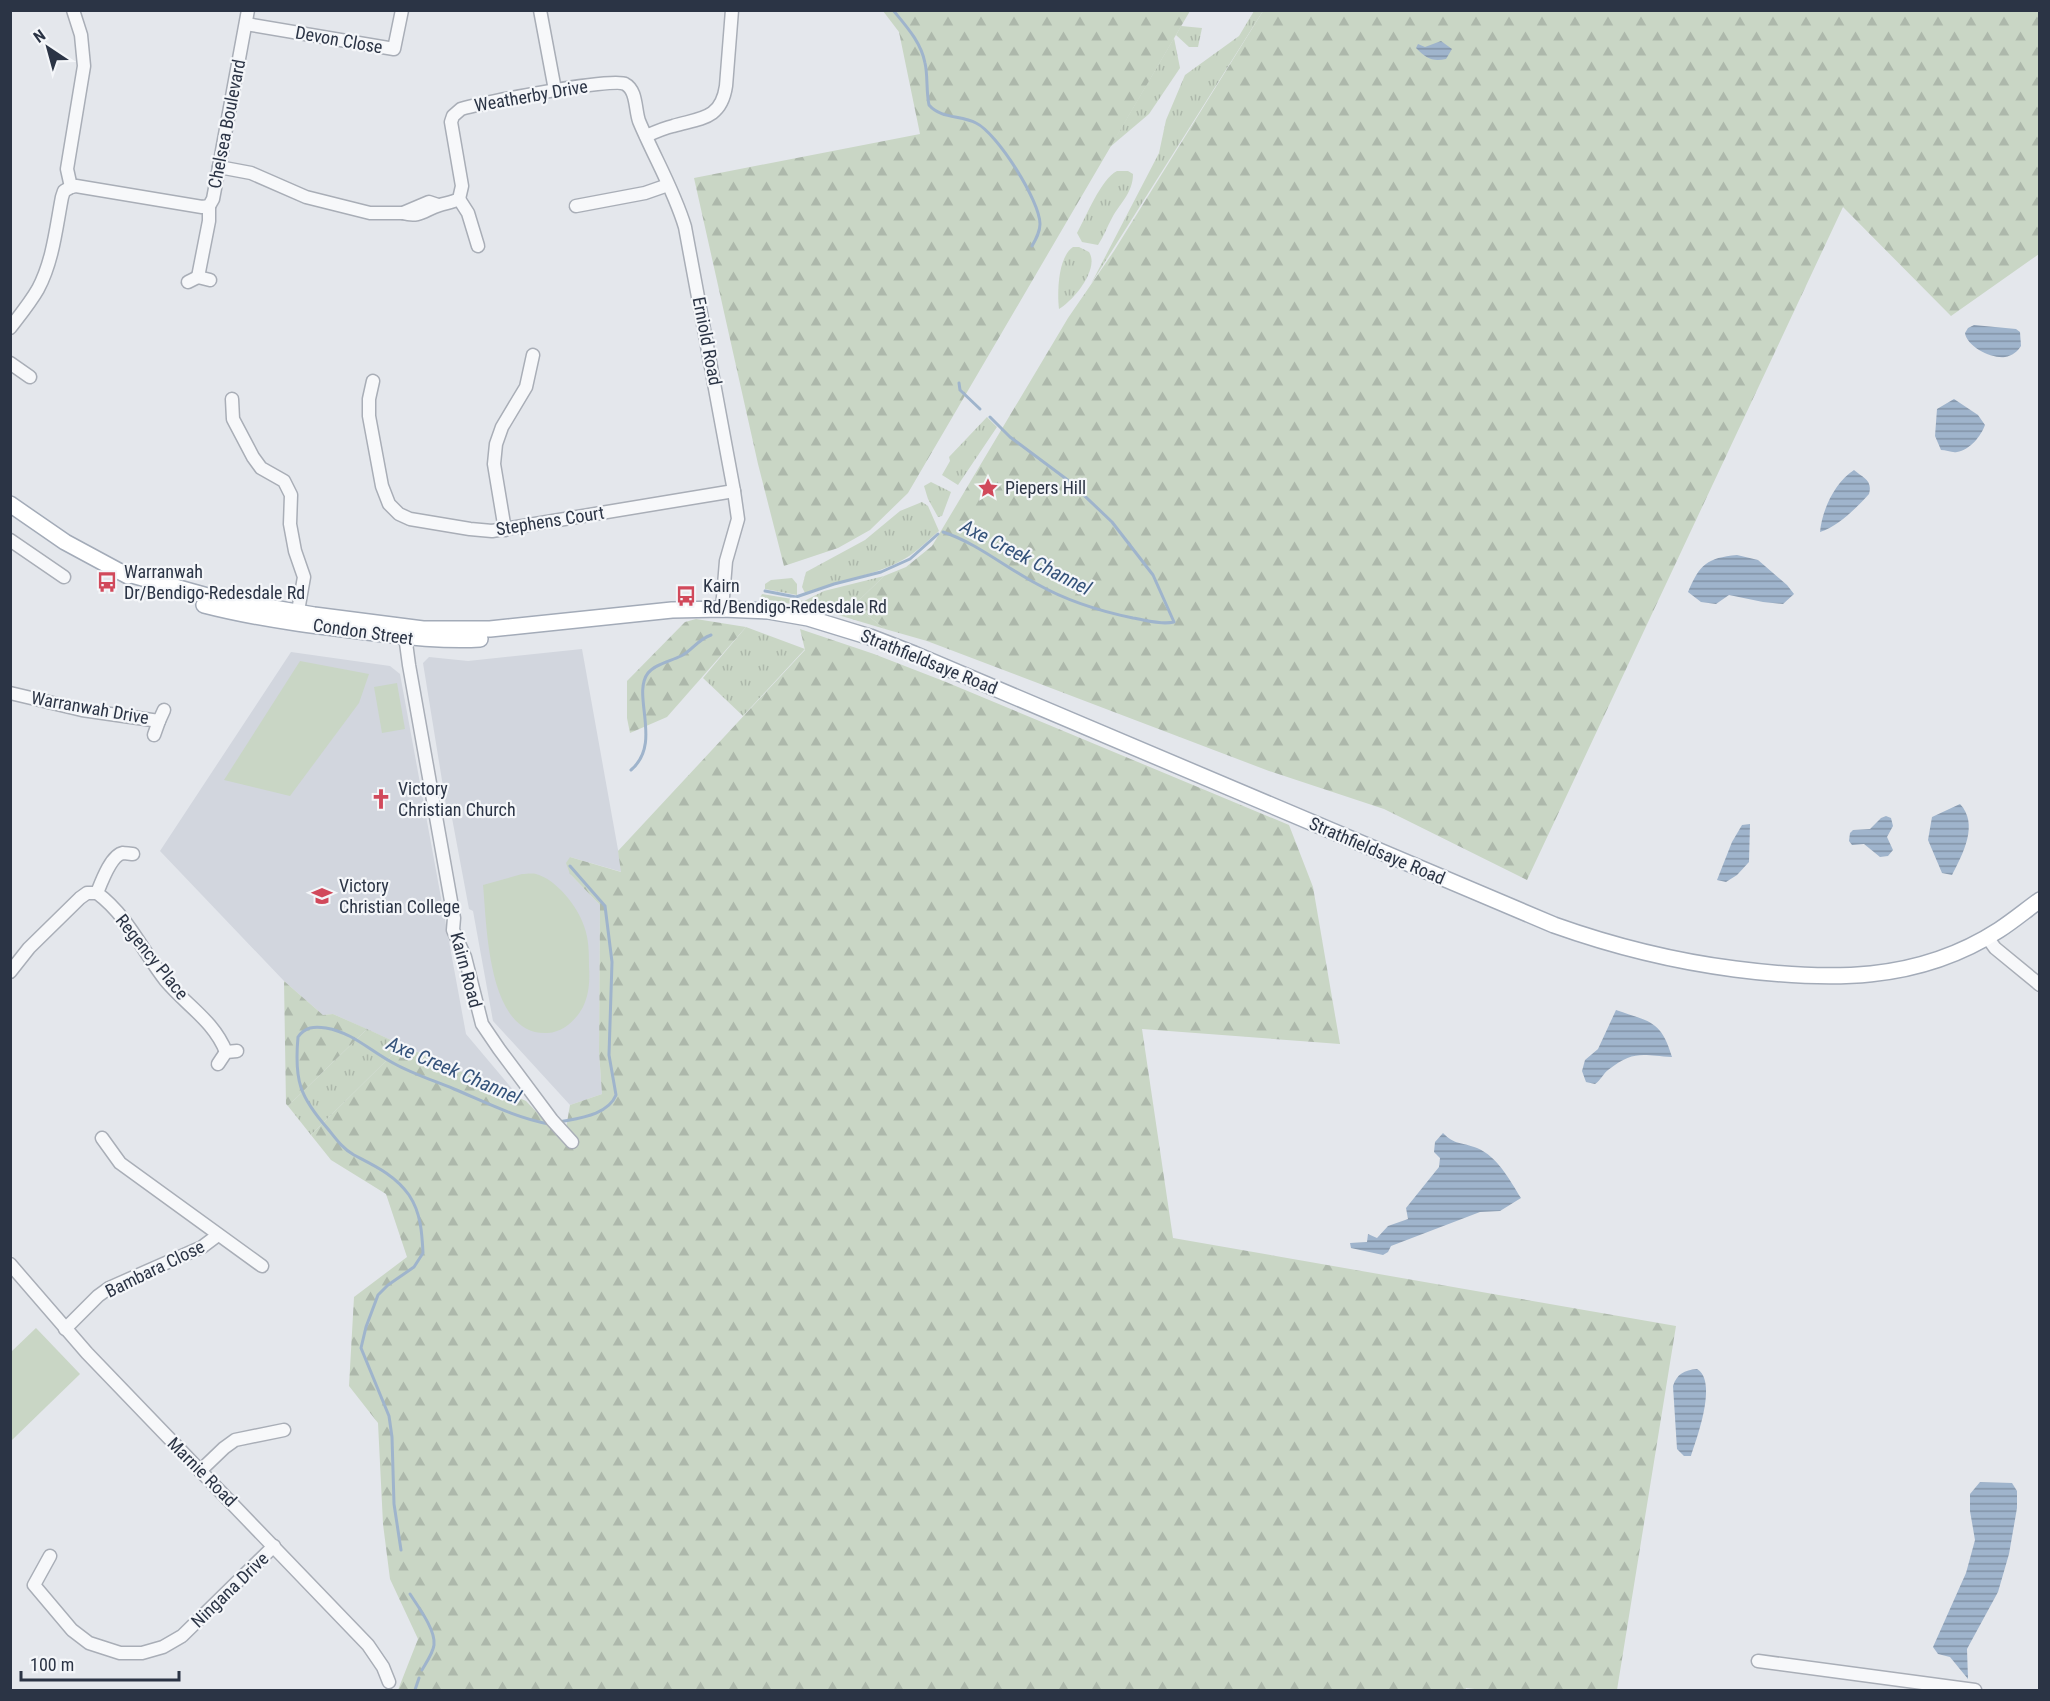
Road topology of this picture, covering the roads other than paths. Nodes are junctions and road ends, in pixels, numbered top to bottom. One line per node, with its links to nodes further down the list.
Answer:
1 (73, 10): 12 (street)
2 (248, 10): 6 (street, Chelsea Boulevard)
3 (402, 10): 6 (street, Devon Close)
4 (540, 10): 8 (street)
5 (732, 10): 9 (street)
6 (246, 24): 10 (street, Chelsea Boulevard)
7 (625, 84): 8 (street, Weatherby Drive); 9 (street, Erniold Road)
8 (555, 90): 13 (street, Weatherby Drive)
9 (646, 136): 11 (street, Erniold Road)
10 (219, 167): 13 (street); 14 (street, Chelsea Boulevard)
11 (669, 185): 15 (street); 24 (street, Erniold Road)
12 (70, 187): 14 (street, Chelsea Boulevard); 18 (street)
13 (459, 199): 16 (street, Weatherby Drive)
14 (209, 206): 17 (street)
15 (576, 206)
16 (478, 249)
17 (199, 280)
18 (10, 328)
19 (533, 355): 26 (street)
20 (10, 363): 21 (street)
21 (30, 377)
22 (373, 381): 26 (street, Stephens Court)
23 (232, 399): 31 (street)
24 (734, 491): 26 (street, Stephens Court); 30 (street, Erniold Road)
25 (10, 504): 28 (main road, Condon Street)
26 (505, 530)
27 (10, 540): 29 (street)
28 (121, 573): 31 (main road, Condon Street); 32 (main road, Condon Street)
29 (64, 578)
30 (722, 609): 32 (main road, Condon Street); 38 (main road, Strathfieldsaye Road)
31 (298, 611): 32 (main road, Condon Street)
32 (405, 632): 43 (street, Kairn Road)
33 (10, 693): 34 (street, Warranwah Drive)
34 (154, 735)
35 (133, 854): 36 (street)
36 (97, 893): 39 (street); 41 (street, Regency Place)
37 (2040, 900): 38 (main road, Strathfieldsaye Road)
38 (1987, 937): 40 (street)
39 (10, 972)
40 (2040, 986)
41 (218, 1064)
42 (102, 1138): 44 (street, Bambara Close)
43 (572, 1142)
44 (218, 1235): 46 (street, Bambara Close); 47 (street, Bambara Close)
45 (10, 1264): 47 (street, Marnie Road)
46 (261, 1266)
47 (65, 1329): 49 (street, Marnie Road)
48 (284, 1430): 49 (street)
49 (200, 1471): 50 (street, Marnie Road)
50 (274, 1546): 51 (street, Ningana Drive); 53 (street, Marnie Road)
51 (50, 1556)
52 (1758, 1661): 54 (street)
53 (390, 1682)
54 (1975, 1690)

